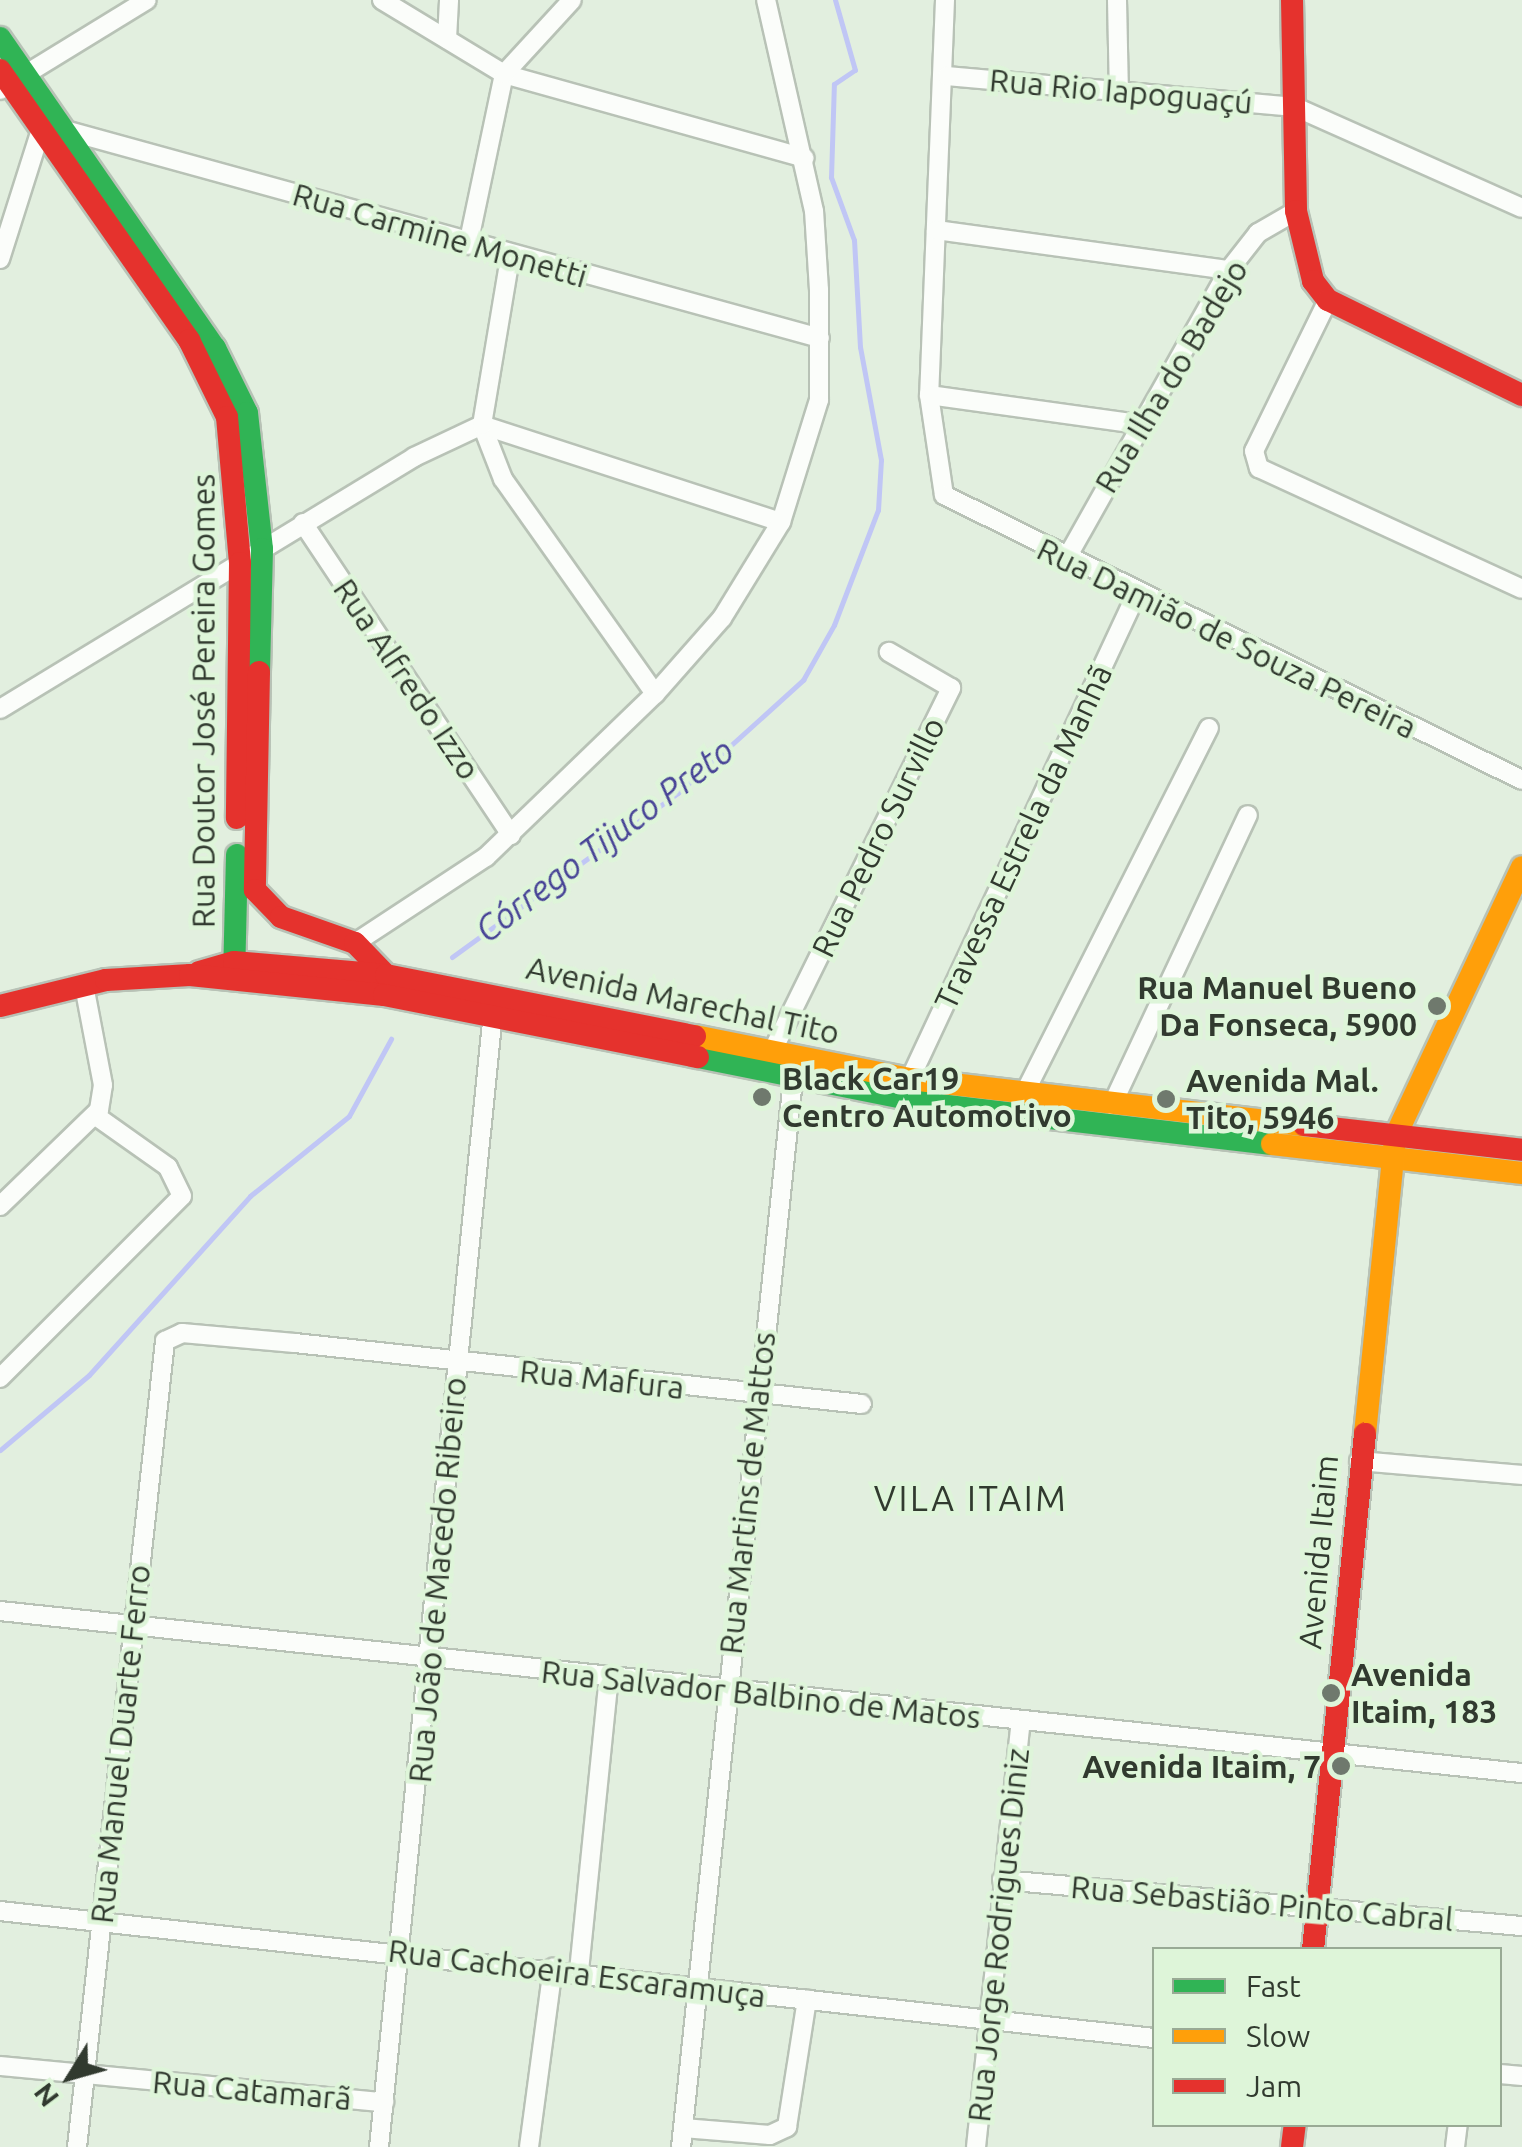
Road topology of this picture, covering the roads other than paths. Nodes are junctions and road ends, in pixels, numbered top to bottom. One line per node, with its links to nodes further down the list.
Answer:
1 (382, 0): 10 (street)
2 (449, 0): 10 (street)
3 (572, 0): 11 (street)
4 (766, 0): 17 (street)
5 (944, 0): 12 (street)
6 (1117, 0): 14 (street)
7 (1292, 0): 15 (main road)
8 (135, 4): 13 (street)
9 (0, 38): 13 (main road, Rua Doutor José Pereira Gomes)
10 (446, 39): 11 (street)
11 (504, 74): 17 (street); 21 (street)
12 (947, 76): 14 (street, Rua Rio Iapoguaçú); 20 (street)
13 (10, 81): 16 (main road, Rua Doutor José Pereira Gomes)
14 (1120, 92): 15 (street, Rua Rio Iapoguaçú)
15 (1295, 107): 18 (street, Rua Rio Iapoguaçú); 19 (main road)
16 (51, 130): 21 (street, Rua Carmine Monetti); 23 (street); 33 (main road, Rua Doutor José Pereira Gomes); 35 (main road, Rua Doutor José Pereira Gomes)
17 (804, 158): 26 (street)
18 (1522, 208)
19 (1296, 211): 24 (street, Rua Ilha do Badejo); 25 (main road)
20 (936, 230): 24 (street); 28 (street)
21 (468, 245): 22 (street, Rua Carmine Monetti)
22 (510, 258): 26 (street, Rua Carmine Monetti); 30 (street)
23 (0, 260)
24 (1229, 270): 29 (street, Rua Ilha do Badejo)
25 (1328, 300): 27 (main road); 36 (street)
26 (820, 338): 31 (street)
27 (1522, 395)
28 (929, 396): 29 (street); 34 (street, Rua Damião de Souza Pereira)
29 (1138, 424): 34 (street, Rua Ilha do Badejo)
30 (482, 425): 31 (street); 32 (street); 39 (street)
31 (781, 522): 39 (street)
32 (303, 523): 33 (street); 44 (street, Rua Alfredo Izzo)
33 (262, 550): 35 (street); 46 (main road, Rua Doutor José Pereira Gomes)
34 (1065, 561): 37 (street, Rua Damião de Souza Pereira)
35 (240, 563): 40 (street); 48 (main road, Rua Doutor José Pereira Gomes)
36 (1522, 589)
37 (1136, 594): 42 (street, Rua Damião de Souza Pereira); 55 (street, Travessa Estrela da Manhã)
38 (889, 652): 53 (street, Rua Pedro Survillo)
39 (655, 694): 44 (street)
40 (0, 710)
41 (1209, 728): 56 (street)
42 (1522, 780)
43 (1248, 814): 57 (street)
44 (511, 834): 47 (street)
45 (1522, 867): 59 (main road, Avenida Itaim)
46 (270, 910): 47 (main road, Rua Doutor José Pereira Gomes); 48 (main road)
47 (355, 942): 49 (main road, Rua Doutor José Pereira Gomes)
48 (234, 961): 49 (main road, Avenida Marechal Tito); 50 (main road, Avenida Marechal Tito); 52 (main road, Avenida Marechal Tito)
49 (386, 976): 53 (main road, Avenida Marechal Tito)
50 (84, 984): 51 (main road, Avenida Marechal Tito); 58 (street)
51 (0, 1006)
52 (494, 1014): 54 (main road, Avenida Marechal Tito); 64 (street, Rua João de Macedo Ribeiro)
53 (771, 1054): 55 (main road, Avenida Marechal Tito)
54 (793, 1078): 59 (main road, Avenida Marechal Tito); 66 (street, Rua Martins de Mattos)
55 (910, 1079): 56 (main road, Avenida Marechal Tito)
56 (1024, 1094): 57 (main road, Avenida Marechal Tito)
57 (1112, 1105): 59 (main road, Avenida Marechal Tito)
58 (96, 1116): 62 (street); 65 (street)
59 (1394, 1149): 60 (main road, Avenida Marechal Tito); 61 (main road, Avenida Marechal Tito); 68 (main road, Avenida Itaim)
60 (1522, 1150)
61 (1522, 1173)
62 (0, 1206)
63 (165, 1341): 64 (street, Rua Mafura); 71 (street, Rua Manuel Duarte Ferro)
64 (458, 1365): 66 (street, Rua Mafura); 72 (street, Rua João de Macedo Ribeiro)
65 (1, 1376)
66 (758, 1393): 67 (street, Rua Mafura); 74 (street, Rua Martins de Mattos)
67 (862, 1404)
68 (1359, 1460): 69 (street); 76 (main road, Avenida Itaim)
69 (1522, 1475)
70 (0, 1611): 71 (street, Rua Salvador Balbino de Matos)
71 (131, 1622): 72 (street, Rua Salvador Balbino de Matos); 81 (street, Rua Manuel Duarte Ferro)
72 (432, 1659): 73 (street, Rua Salvador Balbino de Matos); 84 (street, Rua João de Macedo Ribeiro)
73 (609, 1678): 74 (street, Rua Salvador Balbino de Matos); 86 (street)
74 (725, 1691): 75 (street, Rua Salvador Balbino de Matos); 87 (street, Rua Martins de Mattos)
75 (1021, 1722): 76 (street, Rua Salvador Balbino de Matos); 78 (street, Rua Jorge Rodrigues Diniz)
76 (1332, 1754): 77 (street, Rua Salvador Balbino de Matos); 79 (main road, Avenida Itaim)
77 (1522, 1774)
78 (1002, 1880): 79 (street, Rua Sebastião Pinto Cabral); 89 (street, Rua Jorge Rodrigues Diniz)
79 (1317, 1909): 82 (street, Rua Sebastião Pinto Cabral); 83 (main road, Avenida Itaim)
80 (0, 1911): 81 (street, Rua Cachoeira Escaramuça)
81 (103, 1921): 84 (street, Rua Cachoeira Escaramuça); 92 (street, Rua Manuel Duarte Ferro)
82 (1522, 1926)
83 (1313, 1947)
84 (401, 1952): 85 (street, Rua Cachoeira Escaramuça); 93 (street, Rua João de Macedo Ribeiro)
85 (553, 1968): 86 (street, Rua Cachoeira Escaramuça); 97 (street)
86 (579, 1971): 87 (street, Rua Cachoeira Escaramuça)
87 (700, 1985): 88 (street, Rua Cachoeira Escaramuça); 94 (street, Rua Martins de Mattos)
88 (807, 2000): 89 (street, Rua Cachoeira Escaramuça); 94 (street)
89 (987, 2019): 90 (street, Rua Cachoeira Escaramuça); 98 (street, Rua Jorge Rodrigues Diniz)
90 (1152, 2038)
91 (0, 2066): 92 (street, Rua Catamarã)
92 (86, 2075): 93 (street, Rua Catamarã); 95 (street, Rua Manuel Duarte Ferro)
93 (384, 2102): 96 (street, Rua João de Macedo Ribeiro)
94 (682, 2137)
95 (77, 2147)
96 (379, 2147)
97 (528, 2147)
98 (976, 2147)

